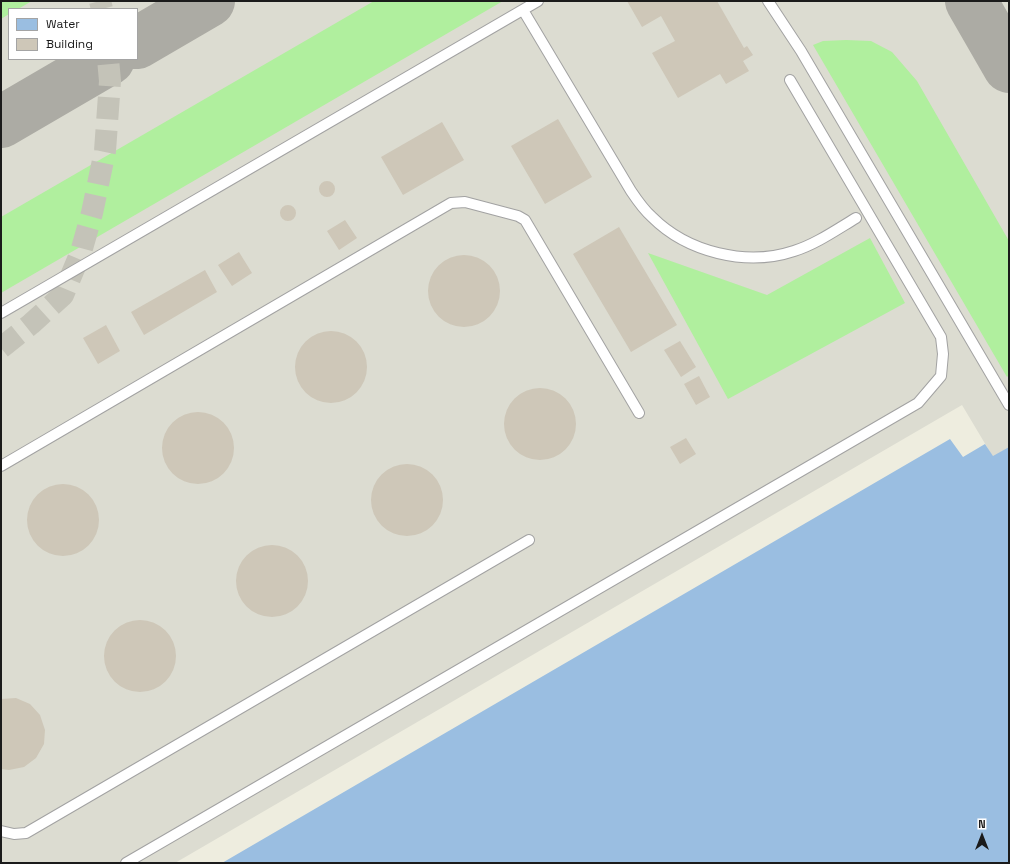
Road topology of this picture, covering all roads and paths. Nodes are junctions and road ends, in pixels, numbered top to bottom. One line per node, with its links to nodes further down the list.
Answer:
1 (538, 1): 3 (lane)
2 (768, 1): 7 (lane)
3 (523, 10): 5 (lane); 6 (lane)
4 (790, 80): 12 (lane)
5 (856, 218)
6 (1, 313)
7 (1009, 405)
8 (639, 413): 9 (lane)
9 (1, 466)
10 (529, 540): 11 (lane)
11 (1, 831)
12 (126, 863)

